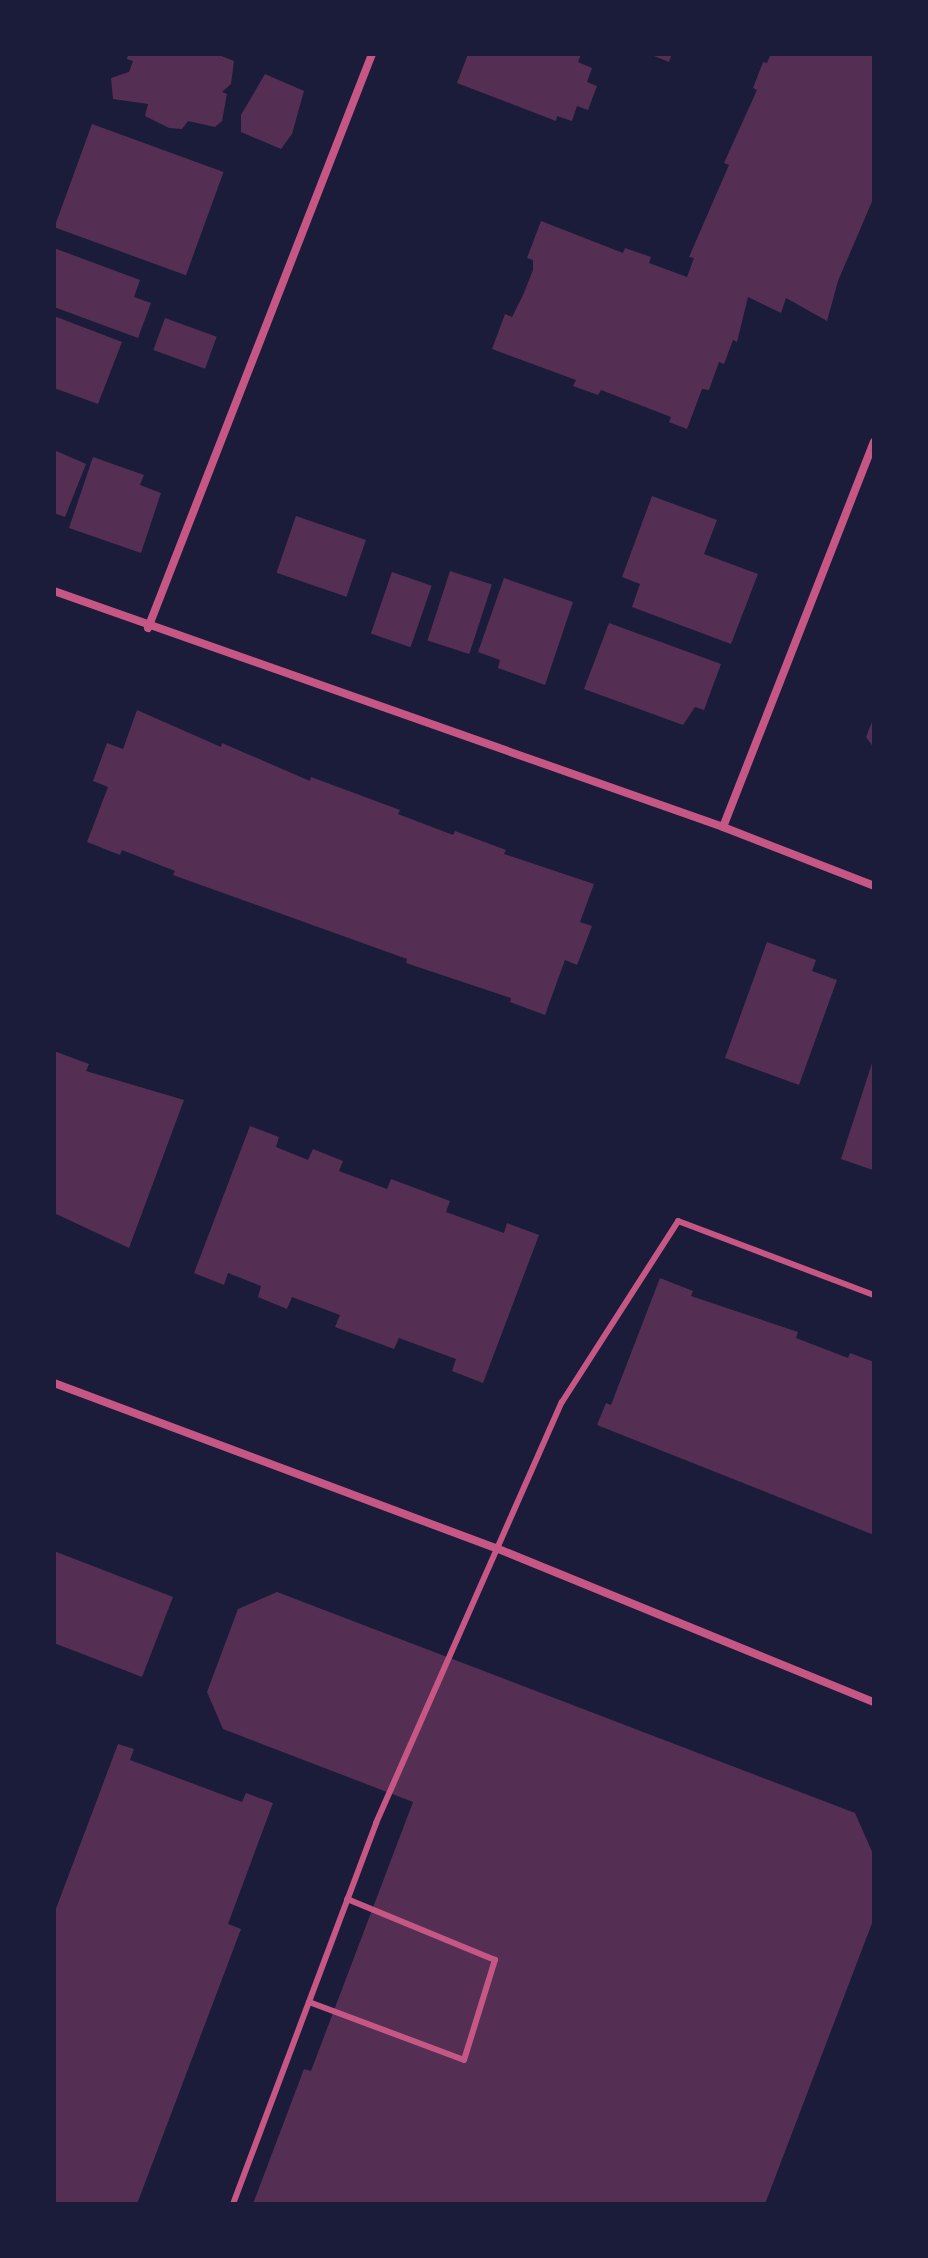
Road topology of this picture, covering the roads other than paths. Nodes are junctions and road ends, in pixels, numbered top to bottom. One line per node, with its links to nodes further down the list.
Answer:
1 (372, 54): 4 (street)
2 (874, 442): 5 (street)
3 (54, 591): 4 (street)
4 (148, 628): 5 (street)
5 (723, 827): 6 (street)
6 (874, 886)
7 (874, 1295): 9 (lane)
8 (54, 1383): 9 (street)
9 (496, 1548): 10 (street); 11 (lane)
10 (874, 1702)
11 (347, 1899): 12 (lane); 12 (lane)
12 (309, 2002): 13 (lane)
13 (233, 2204)

